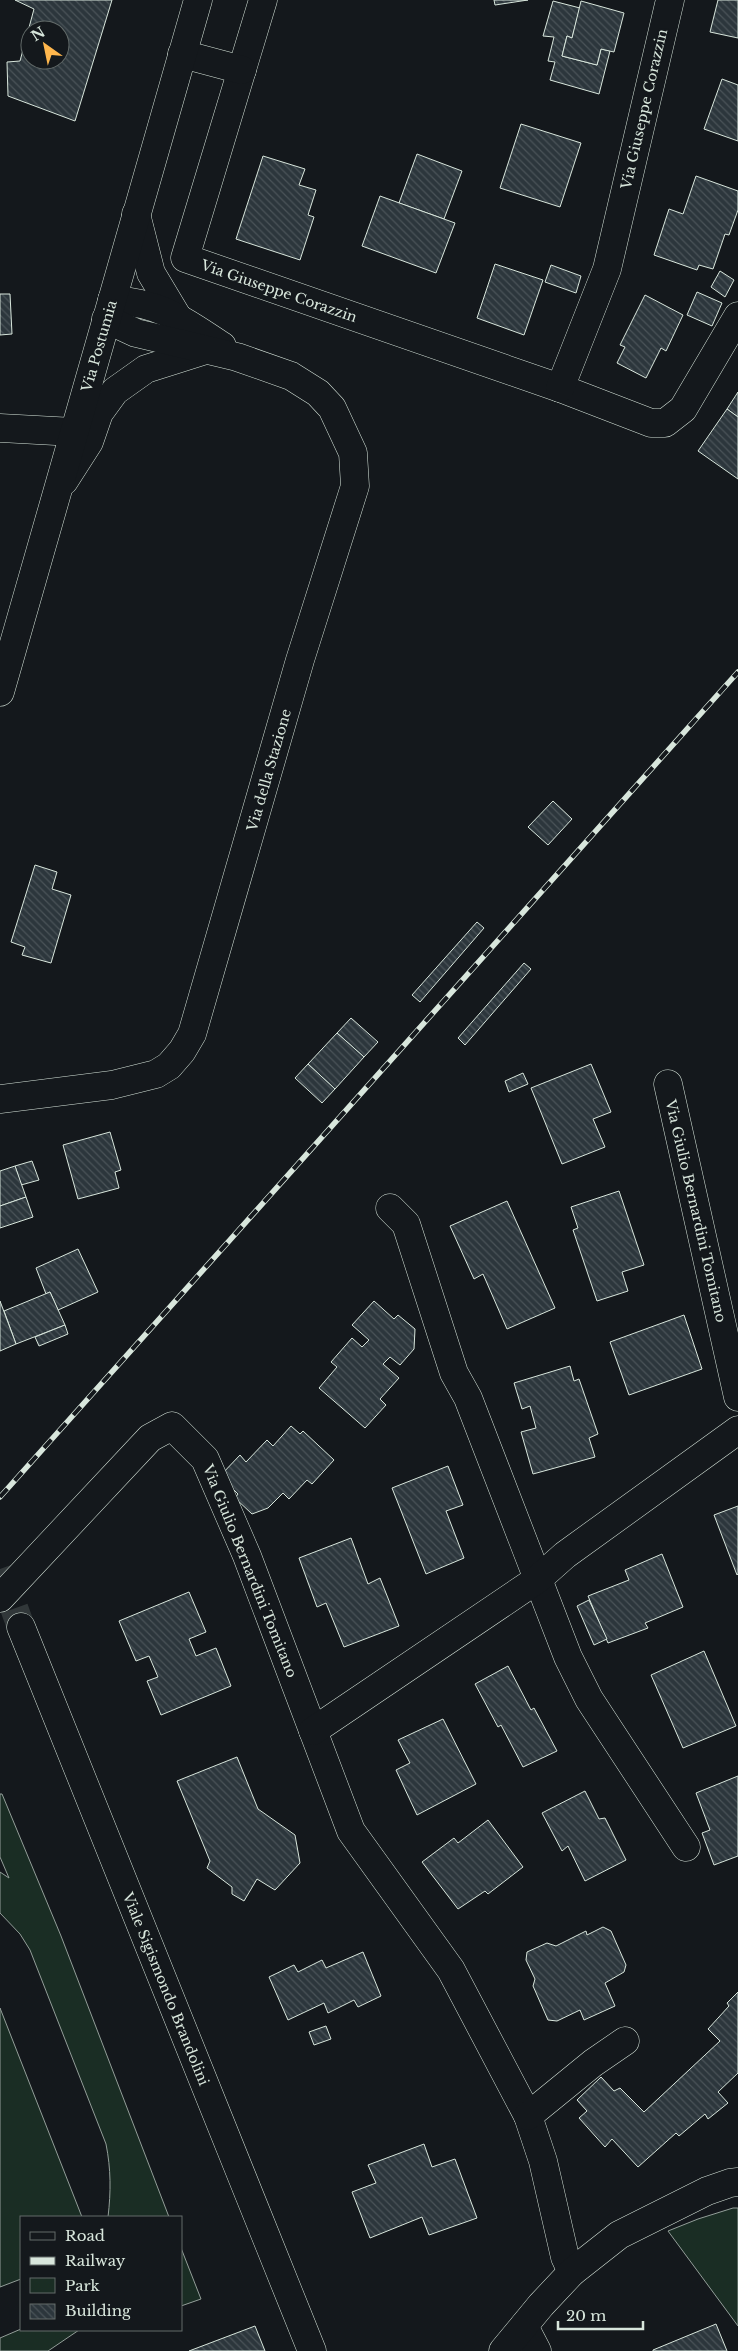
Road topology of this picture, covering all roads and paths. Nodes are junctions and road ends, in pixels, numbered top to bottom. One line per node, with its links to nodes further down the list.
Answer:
1 (198, 0): 4 (street, Via Postumia)
2 (263, 0): 5 (street, Via Giuseppe Corazzin)
3 (670, 0): 12 (street, Via Giuseppe Corazzin)
4 (182, 54): 5 (street); 6 (street, Via Postumia)
5 (242, 70): 12 (street, Via Giuseppe Corazzin)
6 (136, 214): 7 (street, Via Postumia); 9 (street)
7 (109, 309): 9 (street, Via della Stazione); 10 (street, Via della Stazione); 14 (street, Via Postumia)
8 (738, 316): 12 (street, Via Giuseppe Corazzin)
9 (178, 318): 11 (street, Via della Stazione)
10 (207, 349): 11 (street, Via della Stazione); 15 (street)
11 (237, 357): 18 (street, Via della Stazione)
12 (560, 388)
13 (0, 428): 14 (street)
14 (74, 432): 15 (street, Via Postumia)
15 (56, 492): 16 (street, Via Postumia)
16 (0, 692)
17 (668, 1084): 20 (street, Via Giulio Bernardini Tomitano)
18 (0, 1098)
19 (390, 1208): 22 (street)
20 (738, 1398)
21 (738, 1430): 22 (street)
22 (538, 1579): 25 (street); 26 (street)
23 (0, 1598): 25 (street, Via Giulio Bernardini Tomitano)
24 (21, 1627): 32 (street, Viale Sigismondo Brandolini)
25 (314, 1731): 28 (street, Via Giulio Bernardini Tomitano)
26 (686, 1847)
27 (625, 2040): 28 (street)
28 (528, 2116): 30 (street, Via Giulio Bernardini Tomitano)
29 (738, 2182): 30 (street)
30 (572, 2272): 31 (street)
31 (524, 2326): 33 (street); 34 (street)
32 (312, 2351)
33 (503, 2351)
34 (537, 2351)

